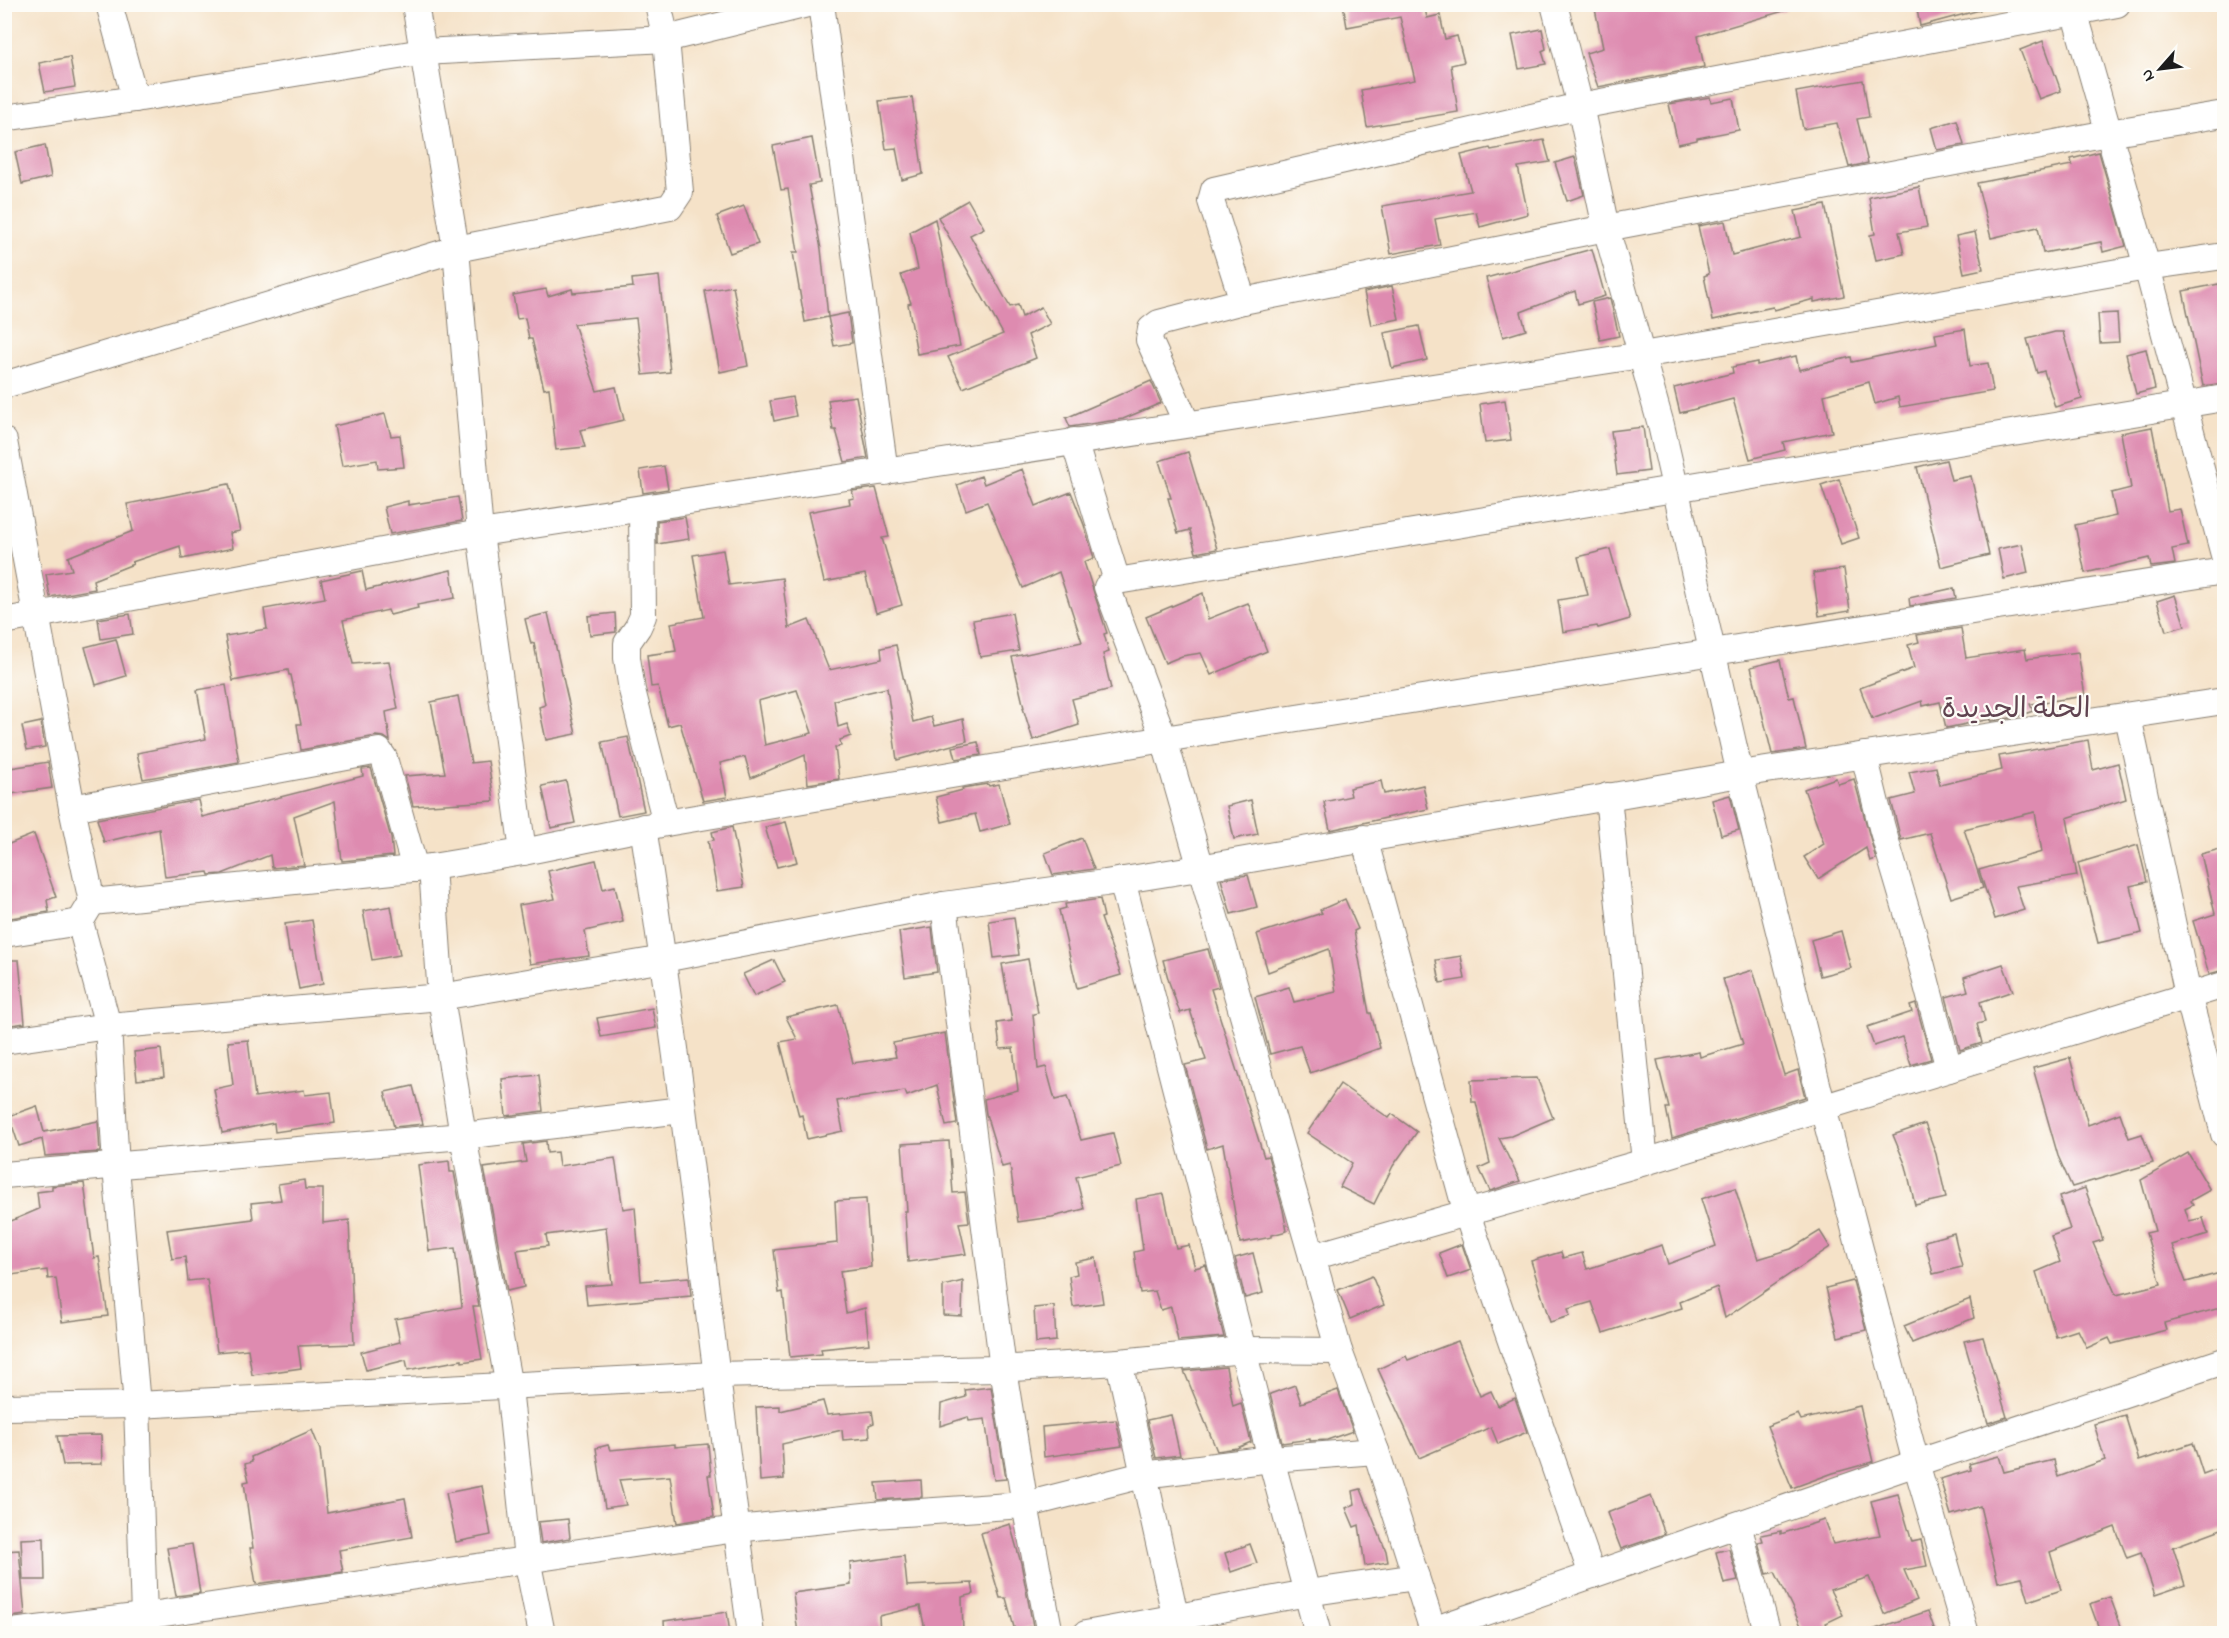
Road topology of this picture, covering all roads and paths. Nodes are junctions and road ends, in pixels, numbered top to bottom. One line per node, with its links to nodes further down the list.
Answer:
1 (109, 4): 11 (street)
2 (415, 4): 10 (street)
3 (658, 4): 9 (street)
4 (808, 4): 9 (street)
5 (821, 4): 28 (street)
6 (1554, 4): 12 (street)
7 (2116, 4): 8 (street)
8 (2073, 9): 12 (street); 15 (street)
9 (666, 39): 10 (street); 17 (street)
10 (423, 52): 11 (street); 17 (street)
11 (135, 99): 14 (street)
12 (1580, 106): 16 (street); 20 (street)
13 (2224, 114): 15 (street)
14 (4, 118)
15 (2108, 133): 16 (street); 19 (street)
16 (1606, 228): 20 (street); 21 (street)
17 (456, 249): 22 (street); 31 (street)
18 (2224, 256): 19 (street)
19 (2147, 267): 21 (street); 24 (street)
20 (1243, 302): 25 (street)
21 (1642, 355): 25 (street); 29 (street)
22 (4, 385)
23 (2224, 398): 24 (street)
24 (2183, 404): 29 (street); 32 (street)
25 (1187, 424): 27 (street)
26 (4, 441): 35 (street)
27 (1074, 441): 28 (street); 34 (street)
28 (885, 472): 30 (street)
29 (1675, 489): 34 (street); 37 (street)
30 (642, 509): 31 (street); 45 (street)
31 (480, 533): 35 (street); 47 (street)
32 (2224, 555)
33 (2224, 571): 37 (street)
34 (1117, 581): 40 (street)
35 (36, 616): 36 (street); 44 (street)
36 (4, 621)
37 (1713, 653): 40 (street); 42 (street)
38 (2224, 701): 39 (street)
39 (2128, 717): 41 (street); 56 (street)
40 (1164, 739): 45 (street); 49 (street)
41 (1864, 755): 42 (street); 60 (street)
42 (1740, 774): 43 (street); 61 (street)
43 (1608, 796): 46 (street); 65 (street)
44 (72, 808): 48 (street); 52 (street)
45 (655, 825): 47 (street); 54 (street)
46 (1364, 838): 49 (street); 68 (street)
47 (523, 852): 48 (street)
48 (424, 868): 52 (street); 57 (street)
49 (1199, 868): 50 (street); 69 (street)
50 (1122, 880): 51 (street); 70 (street)
51 (944, 905): 54 (street); 74 (street)
52 (86, 912): 53 (street); 58 (street)
53 (4, 934)
54 (664, 959): 57 (street); 62 (street)
55 (2224, 985): 56 (street)
56 (2188, 995): 60 (street); 63 (street)
57 (441, 997): 58 (street); 64 (street)
58 (108, 1026): 59 (street); 66 (street)
59 (4, 1041)
60 (1950, 1069): 61 (street)
61 (1823, 1108): 65 (street); 81 (street)
62 (682, 1110): 64 (street); 75 (street)
63 (2224, 1134)
64 (463, 1136): 66 (street); 76 (street)
65 (1645, 1162): 68 (street)
66 (116, 1167): 67 (street); 77 (street)
67 (4, 1175)
68 (1467, 1214): 69 (street); 87 (street)
69 (1312, 1257): 71 (street)
70 (1244, 1350): 71 (street); 72 (street); 80 (street)
71 (1339, 1351): 79 (street)
72 (1119, 1362): 74 (street); 82 (street)
73 (2224, 1362): 81 (street)
74 (1003, 1369): 75 (street); 83 (street)
75 (716, 1375): 76 (street); 85 (street)
76 (509, 1387): 77 (street); 86 (street)
77 (137, 1405): 78 (street); 90 (street)
78 (4, 1407)
79 (1376, 1450): 80 (street); 88 (street)
80 (1271, 1459): 82 (street); 89 (street)
81 (1916, 1463): 84 (street); 100 (street)
82 (1143, 1475): 83 (street); 91 (street)
83 (1025, 1505): 85 (street); 96 (street)
84 (1738, 1525): 87 (street); 99 (street)
85 (736, 1529): 86 (street); 95 (street)
86 (527, 1559): 90 (street); 94 (street)
87 (1592, 1575): 92 (street)
88 (1416, 1578): 89 (street); 92 (street)
89 (1307, 1593): 91 (street); 98 (street)
90 (145, 1625): 93 (street)
91 (1177, 1625): 97 (street)
92 (1434, 1632)
93 (4, 1633)
94 (542, 1634)
95 (751, 1634)
96 (1050, 1634)
97 (1086, 1634)
98 (1318, 1634)
99 (1768, 1634)
100 (1966, 1634)

